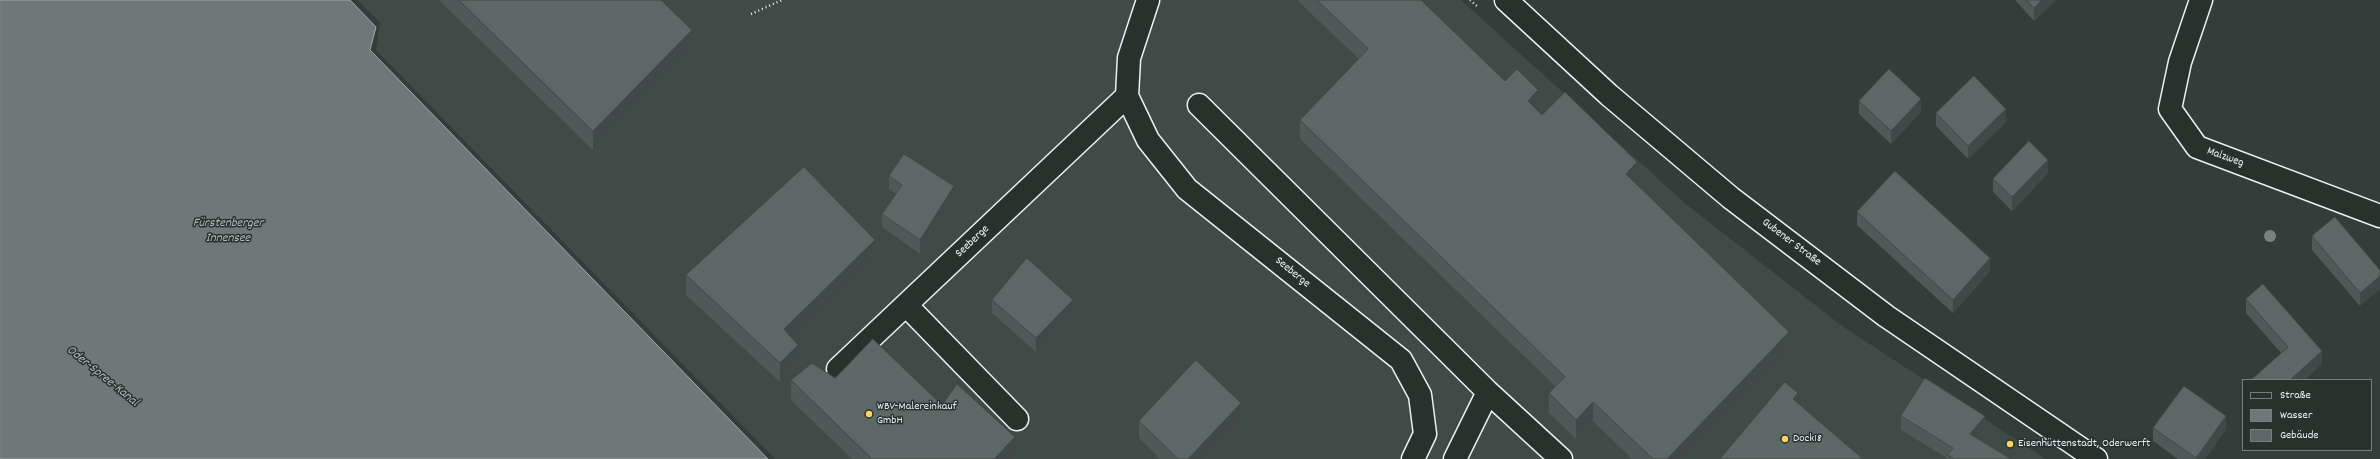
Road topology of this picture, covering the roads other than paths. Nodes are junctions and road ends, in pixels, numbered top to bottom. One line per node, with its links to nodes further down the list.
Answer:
1 (1148, 0): 4 (street)
2 (1506, 0): 11 (street, Gubener Straße)
3 (2202, 0): 6 (street, Malzweg)
4 (1126, 96): 7 (street, Seeberge); 12 (street, Seeberge)
5 (1199, 105): 9 (street)
6 (2380, 216)
7 (906, 305): 8 (street, Seeberge); 10 (street)
8 (838, 369)
9 (1488, 392): 13 (street); 14 (street)
10 (1017, 419)
11 (2085, 456)
12 (1413, 459)
13 (1455, 459)
14 (1561, 459)

